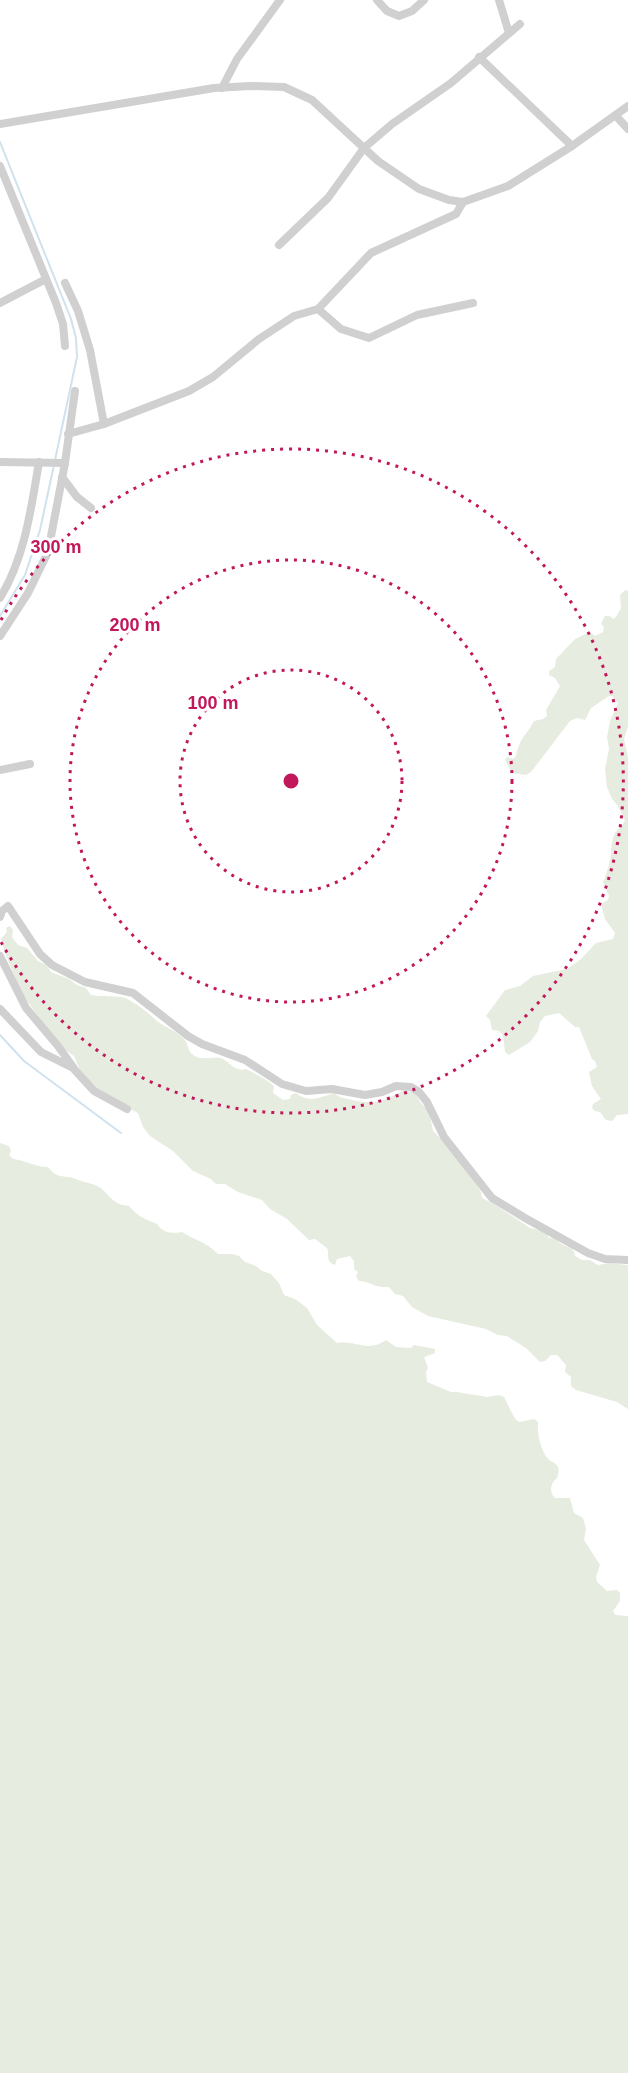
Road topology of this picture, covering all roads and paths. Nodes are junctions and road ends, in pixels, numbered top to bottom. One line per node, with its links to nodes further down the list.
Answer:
1 (280, 0): 8 (street)
2 (376, 0): 3 (street)
3 (424, 0)
4 (499, 0): 6 (street)
5 (520, 24): 6 (street)
6 (509, 33): 7 (street)
7 (479, 57): 13 (street); 14 (street)
8 (222, 88): 11 (street); 14 (street)
9 (628, 106): 10 (street)
10 (616, 117): 12 (street); 13 (street)
11 (0, 124)
12 (628, 129)
13 (572, 146): 16 (street)
14 (364, 148): 16 (street); 17 (street)
15 (0, 166): 18 (street)
16 (463, 202): 22 (street)
17 (279, 245)
18 (46, 279): 20 (street); 23 (street)
19 (65, 283): 25 (street)
20 (0, 303)
21 (473, 303): 22 (street)
22 (318, 309): 25 (street)
23 (65, 346)
24 (75, 391): 26 (street)
25 (104, 424): 26 (street)
26 (68, 434): 29 (street)
27 (0, 462): 28 (street)
28 (39, 462): 29 (street); 32 (street)
29 (65, 463): 30 (street)
30 (62, 477): 31 (street); 33 (street)
31 (91, 508)
32 (0, 598)
33 (0, 636)
34 (30, 764): 35 (street)
35 (0, 770)
36 (0, 917): 41 (street)
37 (0, 956): 39 (street)
38 (0, 1010): 39 (street)
39 (73, 1068): 40 (street)
40 (127, 1109)
41 (628, 1260)

